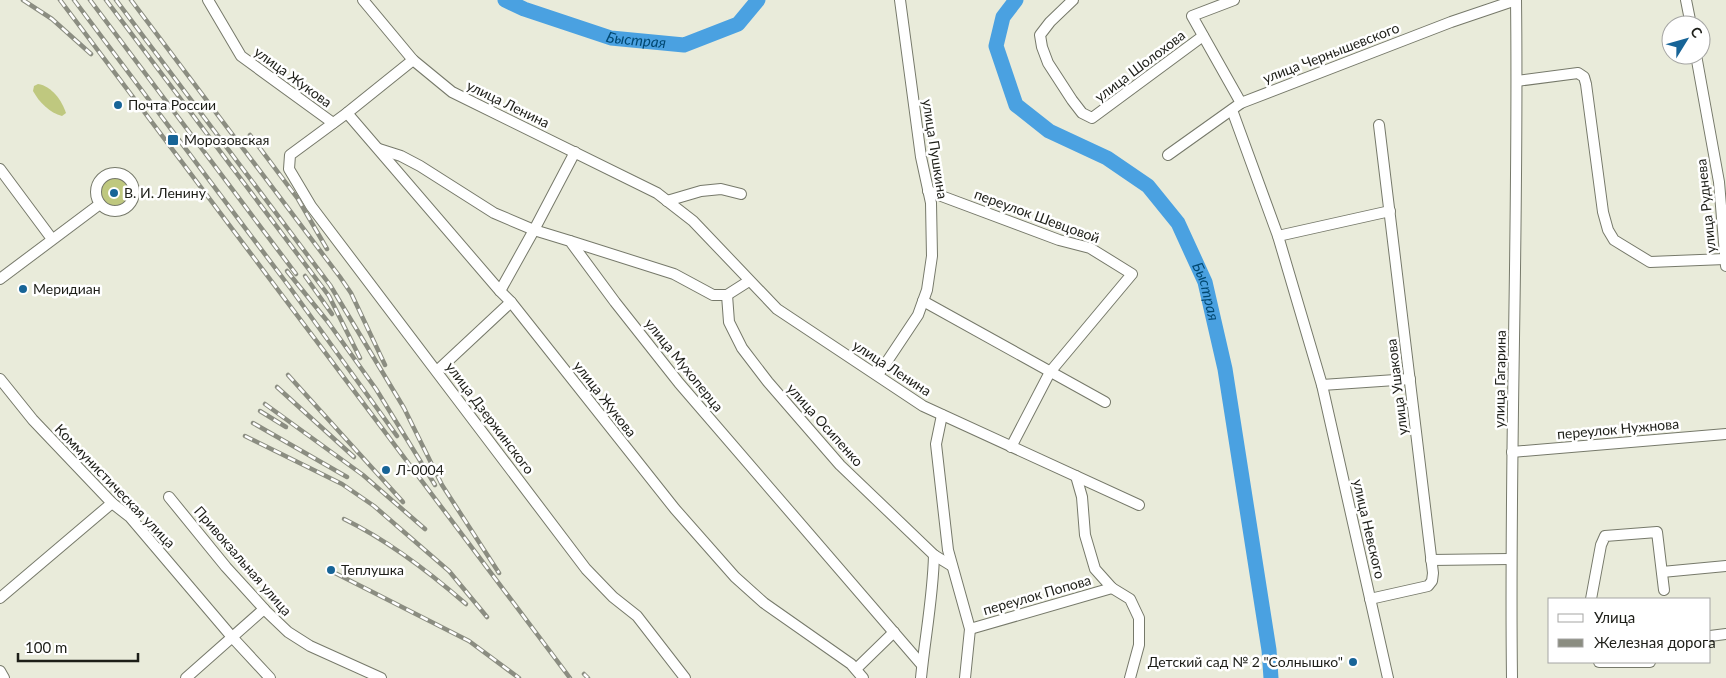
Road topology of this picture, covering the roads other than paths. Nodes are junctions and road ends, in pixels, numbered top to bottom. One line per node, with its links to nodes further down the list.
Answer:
1 (208, 0): 16 (street, улица Жукова)
2 (363, 0): 10 (street, улица Ленина)
3 (900, 0): 22 (street, улица Пушкина)
4 (1072, 0): 9 (street, улица Шолохова)
5 (1234, 0): 9 (street, улица Шолохова)
6 (1516, 0): 12 (street, улица Гагарина); 13 (street, улица Чернышевского)
7 (1686, 0): 8 (street)
8 (1688, 15)
9 (1204, 36): 13 (street)
10 (413, 60): 15 (street); 19 (street, улица Ленина)
11 (1698, 65): 31 (street, улица Руднева)
12 (1517, 80): 31 (street); 49 (street, улица Гагарина)
13 (1241, 103): 14 (street, улица Чернышевского)
14 (1232, 110): 20 (street, улица Чернышевского); 28 (street, улица Невского)
15 (347, 113): 16 (street); 18 (street, улица Жукова)
16 (333, 123): 39 (street, улица Дзержинского)
17 (1379, 125): 26 (street, улица Ушакова)
18 (378, 149): 27 (street); 35 (street, улица Жукова)
19 (576, 152): 24 (street, улица Ленина); 27 (street)
20 (1168, 155)
21 (0, 170): 29 (street)
22 (928, 190): 38 (street, улица Пушкина); 40 (street, переулок Шевцовой)
23 (740, 194): 24 (street)
24 (667, 201): 34 (street, улица Ленина)
25 (100, 204): 29 (street)
26 (1390, 211): 28 (street); 43 (street, улица Ушакова)
27 (534, 230): 30 (street); 35 (street)
28 (1278, 236): 44 (street, улица Невского)
29 (52, 239): 33 (street)
30 (570, 241): 36 (street); 67 (street, улица Мухоперца)
31 (1725, 258): 32 (street, улица Руднева)
32 (1726, 266)
33 (0, 279)
34 (750, 281): 36 (street); 41 (street, улица Ленина)
35 (500, 291): 37 (street, улица Жукова)
36 (726, 294): 54 (street, улица Осипенко)
37 (511, 302): 39 (street); 72 (street, улица Жукова)
38 (923, 302): 40 (street); 41 (street, улица Пушкина)
39 (437, 372): 78 (street, улица Дзержинского)
40 (1050, 372): 45 (street); 48 (street)
41 (878, 375): 46 (street, улица Ленина)
42 (0, 379): 52 (street, Коммунистическая улица)
43 (1410, 379): 44 (street); 56 (street, улица Ушакова)
44 (1322, 385): 64 (street, улица Невского)
45 (1105, 402)
46 (942, 415): 48 (street, улица Ленина); 57 (street)
47 (1726, 434): 49 (street, переулок Нужнова)
48 (1012, 446): 50 (street, улица Ленина)
49 (1512, 452): 55 (street, улица Гагарина)
50 (1076, 476): 53 (street, улица Ленина); 60 (street)
51 (169, 497): 65 (street, Привокзальная улица)
52 (112, 503): 62 (street); 70 (street, Коммунистическая улица)
53 (1138, 505)
54 (934, 555): 57 (street, улица Осипенко); 71 (street)
55 (1510, 559): 56 (street); 84 (street, улица Гагарина)
56 (1431, 560): 64 (street, улица Ушакова)
57 (952, 566): 66 (street)
58 (1726, 566): 59 (street)
59 (1662, 572): 61 (street); 63 (street)
60 (1112, 588): 66 (street, переулок Попова); 82 (street)
61 (1664, 590)
62 (0, 598)
63 (1591, 598)
64 (1370, 599): 83 (street, улица Невского)
65 (264, 609): 70 (street); 77 (street, Привокзальная улица)
66 (970, 629): 81 (street)
67 (894, 632): 71 (street, улица Мухоперца); 72 (street)
68 (1726, 634): 69 (street)
69 (1711, 636)
70 (232, 637): 75 (street); 76 (street, Коммунистическая улица)
71 (922, 664): 80 (street)
72 (856, 669): 79 (street, улица Жукова)
73 (0, 672): 74 (street)
74 (4, 678)
75 (186, 678)
76 (270, 678)
77 (382, 678)
78 (685, 678)
79 (863, 678)
80 (920, 678)
81 (965, 678)
82 (1130, 678)
83 (1388, 678)
84 (1512, 678)

